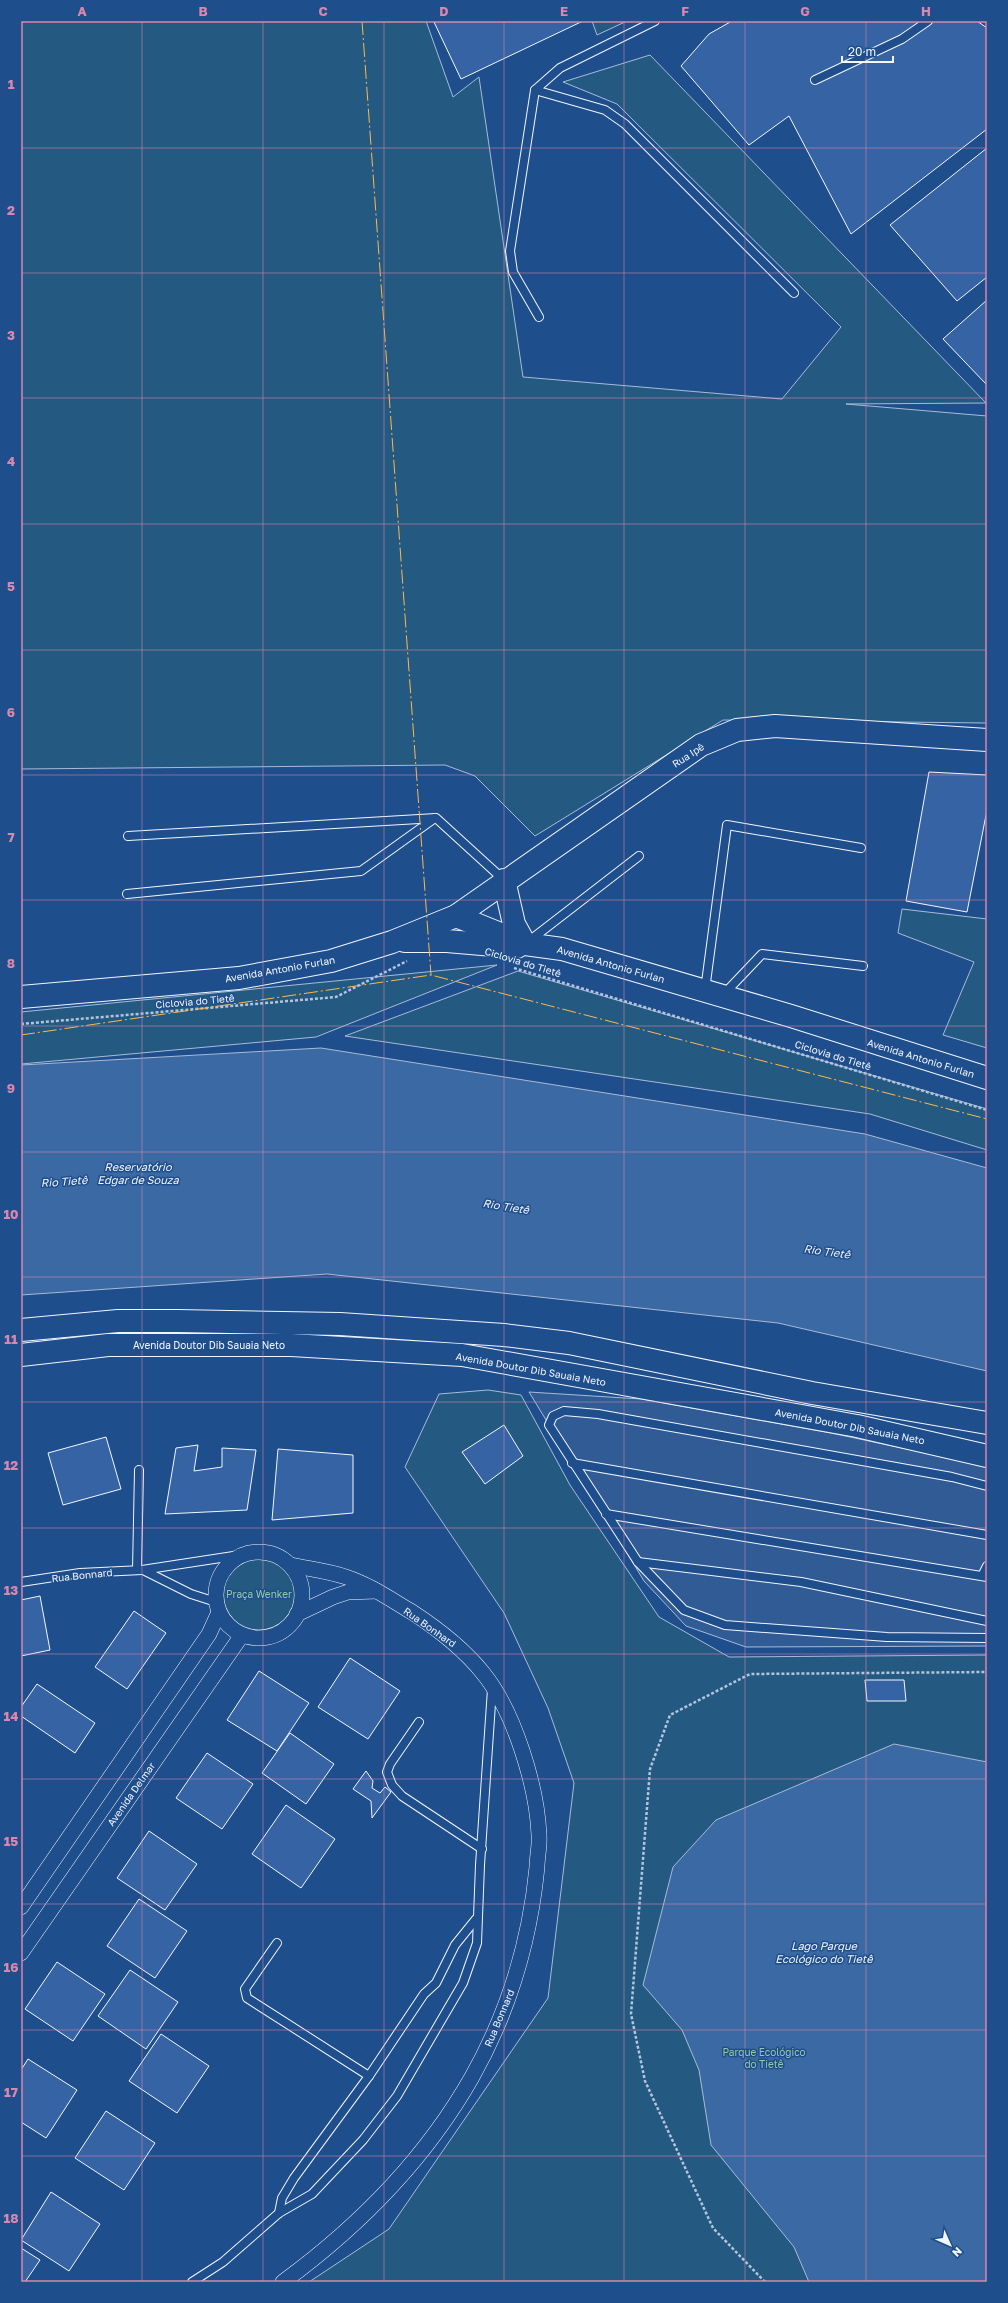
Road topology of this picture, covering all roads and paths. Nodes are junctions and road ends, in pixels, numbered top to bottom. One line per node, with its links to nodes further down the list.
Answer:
1 (656, 21): 4 (lane)
2 (928, 21): 3 (lane)
3 (815, 80)
4 (535, 90): 5 (lane); 6 (lane)
5 (794, 293)
6 (539, 317)
7 (987, 740): 12 (main road, Rua Ipê)
8 (436, 818): 9 (lane); 12 (lane); 13 (lane)
9 (128, 836)
10 (861, 848): 21 (lane)
11 (639, 856): 16 (lane)
12 (504, 880): 14 (main road, Rua Ipê); 16 (main road)
13 (127, 894)
14 (456, 916): 15 (main road, Avenida Antonio Furlan); 16 (main road, Avenida Antonio Furlan)
15 (392, 942): 17 (main road); 22 (main road, Avenida Antonio Furlan)
16 (525, 944): 17 (main road, Avenida Antonio Furlan)
17 (562, 949): 21 (main road, Avenida Antonio Furlan)
18 (414, 961): 23 (path, Ciclovia do Tietê)
19 (863, 966): 21 (lane)
20 (511, 967): 25 (path, Ciclovia do Tietê)
21 (714, 993): 24 (main road, Avenida Antonio Furlan)
22 (21, 997)
23 (21, 1024)
24 (987, 1078)
25 (987, 1110)
26 (21, 1330): 28 (main road)
27 (21, 1355): 29 (main road, Avenida Doutor Dib Sauaia Neto)
28 (987, 1423)
29 (987, 1456)
30 (572, 1463): 32 (lane); 33 (lane); 34 (lane)
31 (139, 1470): 39 (lane)
32 (987, 1486)
33 (606, 1514): 36 (lane); 40 (lane)
34 (987, 1535)
35 (240, 1556): 37 (street); 39 (lane, Rua Bonnard); 43 (street)
36 (638, 1562): 45 (lane); 47 (lane)
37 (291, 1565): 42 (street, Rua Bonhard); 44 (street)
38 (987, 1566): 40 (lane)
39 (140, 1570): 41 (lane, Rua Bonnard); 43 (lane, Rua Bonnard)
40 (985, 1577)
41 (21, 1582)
42 (378, 1591): 44 (street); 49 (street, Rua Bonhard)
43 (217, 1607): 46 (street); 52 (street)
44 (298, 1614): 46 (street)
45 (987, 1621)
46 (242, 1635): 55 (street, Avenida Delmar)
47 (987, 1638)
48 (987, 1672): 60 (path)
49 (492, 1687): 51 (lane); 59 (street, Rua Bonnard)
50 (420, 1722): 51 (lane)
51 (482, 1849): 53 (lane)
52 (21, 1907)
53 (476, 1919): 56 (lane); 57 (lane)
54 (277, 1943): 56 (lane)
55 (21, 1953)
56 (369, 2076): 57 (lane)
57 (279, 2213): 58 (lane)
58 (192, 2282)
59 (283, 2282)
60 (765, 2282)

